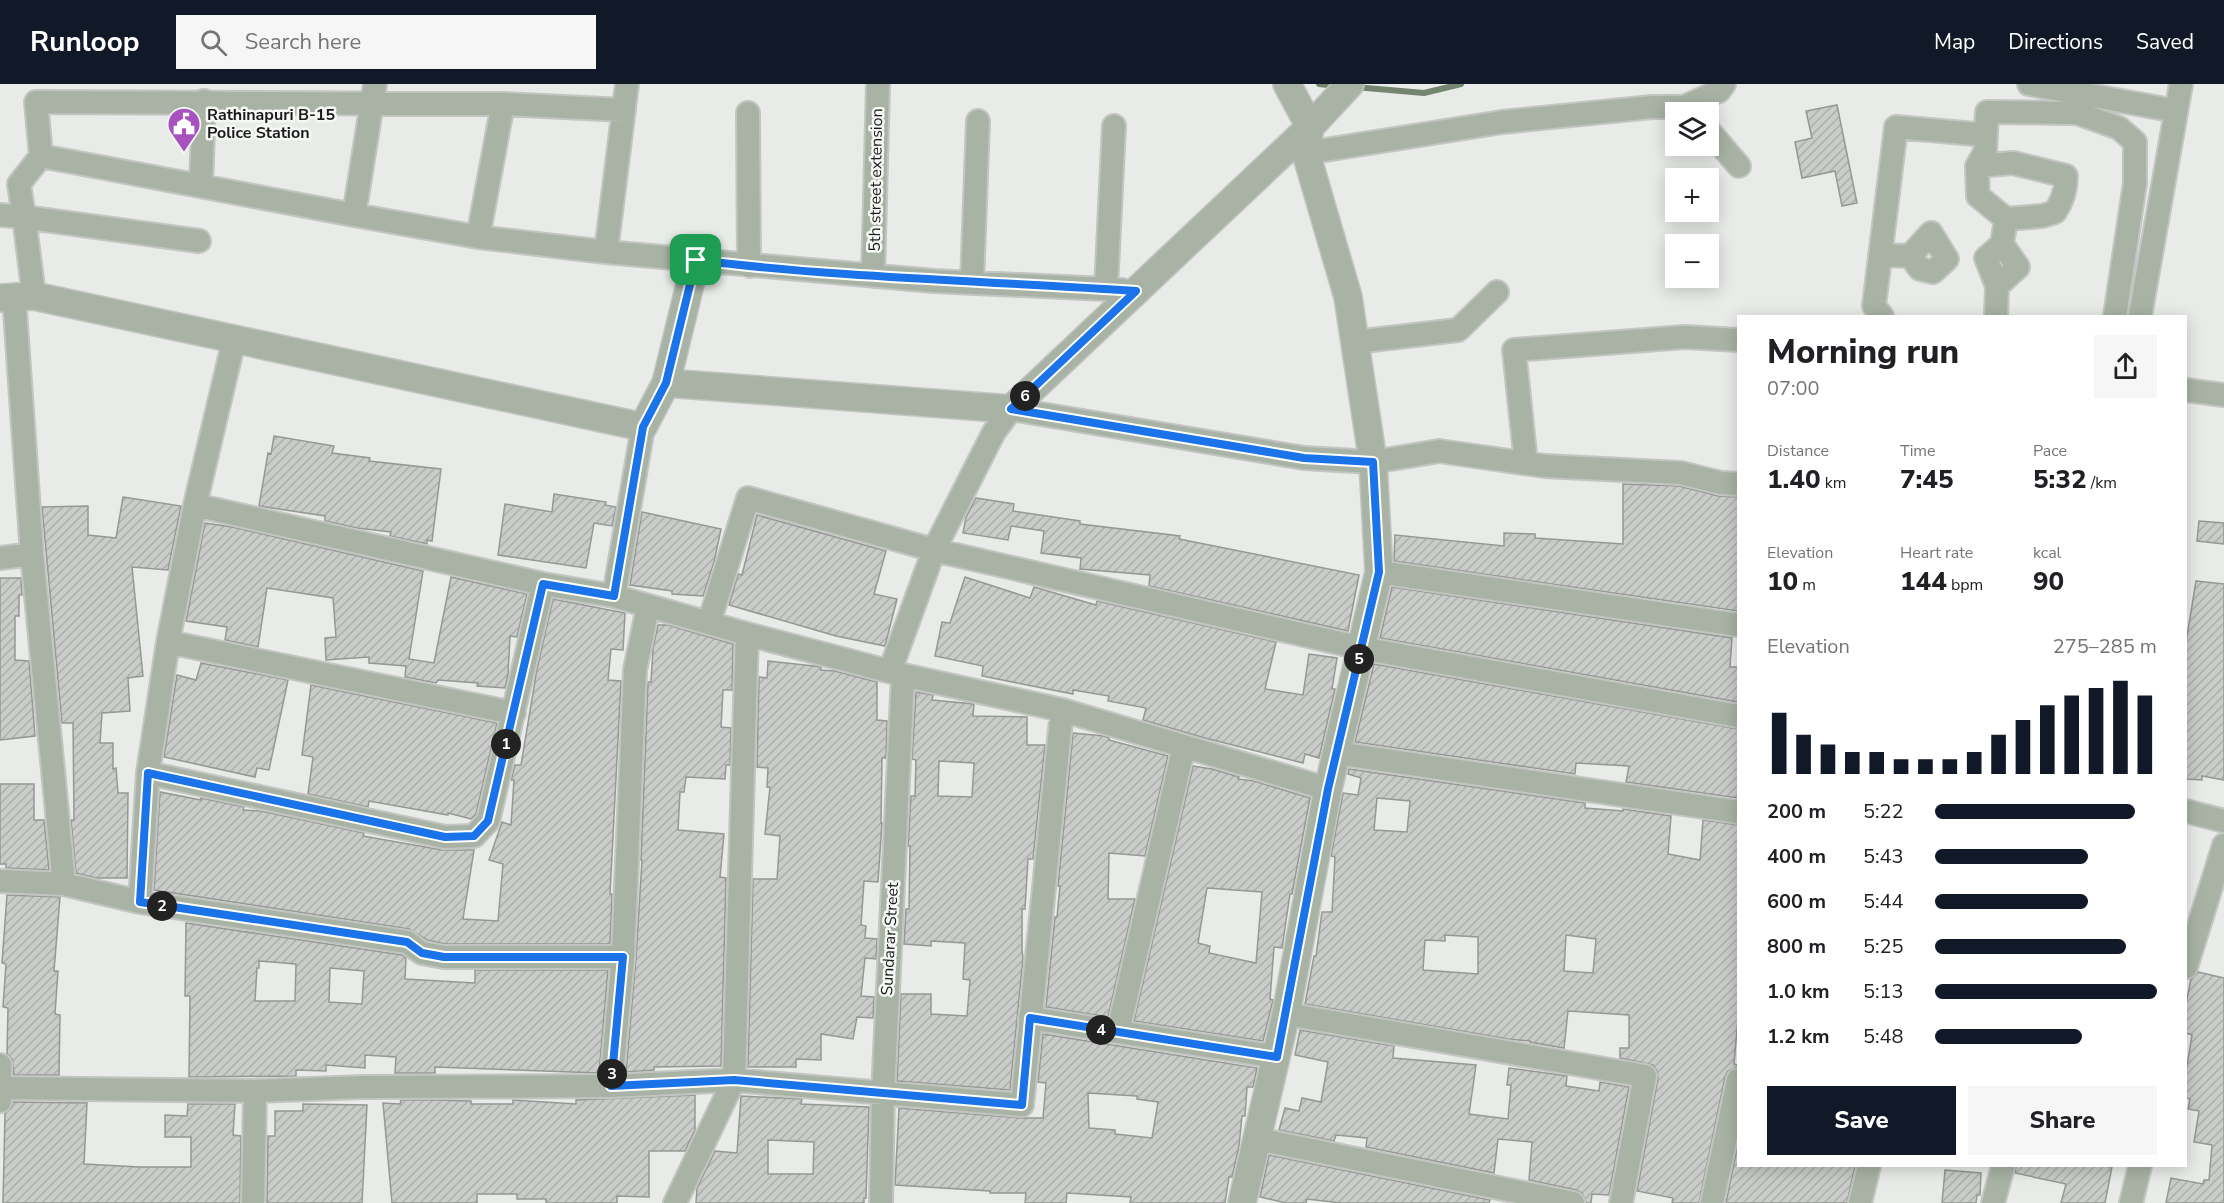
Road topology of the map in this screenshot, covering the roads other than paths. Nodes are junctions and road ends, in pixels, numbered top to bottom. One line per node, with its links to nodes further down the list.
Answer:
1 (627, 84): 13 (street)
2 (878, 84): 37 (street, 5th street extension)
3 (1287, 84): 16 (street)
4 (1724, 84): 10 (street)
5 (2029, 84): 14 (street)
6 (2181, 84): 14 (street)
7 (373, 93): 9 (street); 11 (street); 27 (street)
8 (1341, 93): 16 (street)
9 (204, 101): 22 (street); 25 (street)
10 (1700, 102)
11 (503, 104): 13 (street); 30 (street)
12 (1665, 108): 21 (street)
13 (624, 110): 32 (street)
14 (2176, 111): 46 (street)
15 (748, 112): 36 (street)
16 (1306, 119): 21 (street); 40 (street)
17 (978, 121): 38 (street)
18 (1114, 126): 39 (street)
19 (1986, 135): 24 (street); 33 (street); 45 (street)
20 (1719, 143): 23 (street)
21 (1306, 153): 49 (street)
22 (41, 156): 25 (street); 28 (street)
23 (1739, 166)
24 (1977, 166): 29 (street); 29 (street)
25 (201, 186): 27 (street)
26 (0, 215): 28 (street)
27 (354, 215): 30 (street)
28 (24, 217): 31 (street); 42 (street)
29 (2006, 219): 44 (street)
30 (478, 237): 32 (street)
31 (199, 241)
32 (606, 252): 35 (street)
33 (1880, 255): 34 (street); 43 (street)
34 (1910, 256)
35 (696, 260): 36 (street); 50 (street)
36 (749, 266): 37 (street)
37 (873, 276): 38 (street)
38 (972, 283): 39 (street)
39 (1106, 289): 40 (street)
40 (1136, 291): 53 (street)
41 (1497, 292): 49 (street)
42 (16, 297): 47 (street); 60 (street)
43 (1881, 315)
44 (1996, 315)
45 (2115, 315)
46 (2140, 315)
47 (234, 340): 54 (street); 58 (street)
48 (1737, 340): 56 (street)
49 (1355, 342): 55 (street)
50 (666, 383): 53 (street); 54 (street)
51 (2187, 390): 52 (street)
52 (2224, 395)
53 (1011, 409): 55 (street); 59 (street, Sundarar Street)
54 (643, 427): 64 (street)
55 (1373, 462): 56 (street); 62 (street)
56 (1526, 464): 57 (street)
57 (1737, 484)
58 (195, 505): 63 (street); 69 (street)
59 (934, 550): 66 (street); 70 (street); 71 (street, Sundarar Street)
60 (32, 554): 61 (street); 84 (street)
61 (0, 558)
62 (1379, 572): 67 (street); 70 (street)
63 (543, 584): 64 (street); 73 (street)
64 (614, 596): 65 (street)
65 (648, 606): 66 (street); 86 (street)
66 (709, 623): 68 (street)
67 (1737, 626)
68 (747, 634): 71 (street); 93 (street)
69 (168, 642): 73 (street); 77 (street)
70 (1362, 648): 74 (street); 76 (street)
71 (897, 673): 72 (street); 98 (street, Sundarar Street)
72 (1062, 710): 75 (street); 89 (street)
73 (514, 713): 77 (street)
74 (1737, 717)
75 (1184, 746): 78 (street); 90 (street)
76 (1336, 753): 78 (street); 80 (street)
77 (148, 773): 85 (street)
78 (1328, 789): 88 (street)
79 (2187, 811): 81 (street)
80 (1737, 812)
81 (2224, 821)
82 (2224, 845): 87 (street)
83 (0, 881): 84 (street)
84 (64, 884): 85 (street)
85 (140, 902): 86 (street)
86 (623, 957): 95 (street)
87 (2187, 964)
88 (1286, 1014): 91 (street); 109 (street)
89 (1030, 1018): 90 (street); 98 (street)
90 (1118, 1032): 91 (street)
91 (1277, 1057): 100 (street)
92 (0, 1065): 96 (street)
93 (734, 1080): 95 (street); 98 (street); 105 (street)
94 (1737, 1085): 110 (street)
95 (611, 1086): 97 (street)
96 (0, 1088): 97 (street); 99 (street)
97 (255, 1091): 104 (street)
98 (883, 1094): 106 (street, Sundarar Street)
99 (0, 1101)
100 (1257, 1139): 107 (street); 108 (street)
101 (1869, 1167): 111 (street)
102 (2003, 1167): 112 (street)
103 (2140, 1167): 113 (street)
104 (253, 1203)
105 (675, 1203)
106 (881, 1203)
107 (1242, 1203)
108 (1573, 1203)
109 (1621, 1203)
110 (1712, 1203)
111 (1860, 1203)
112 (1993, 1203)
113 (2131, 1203)

